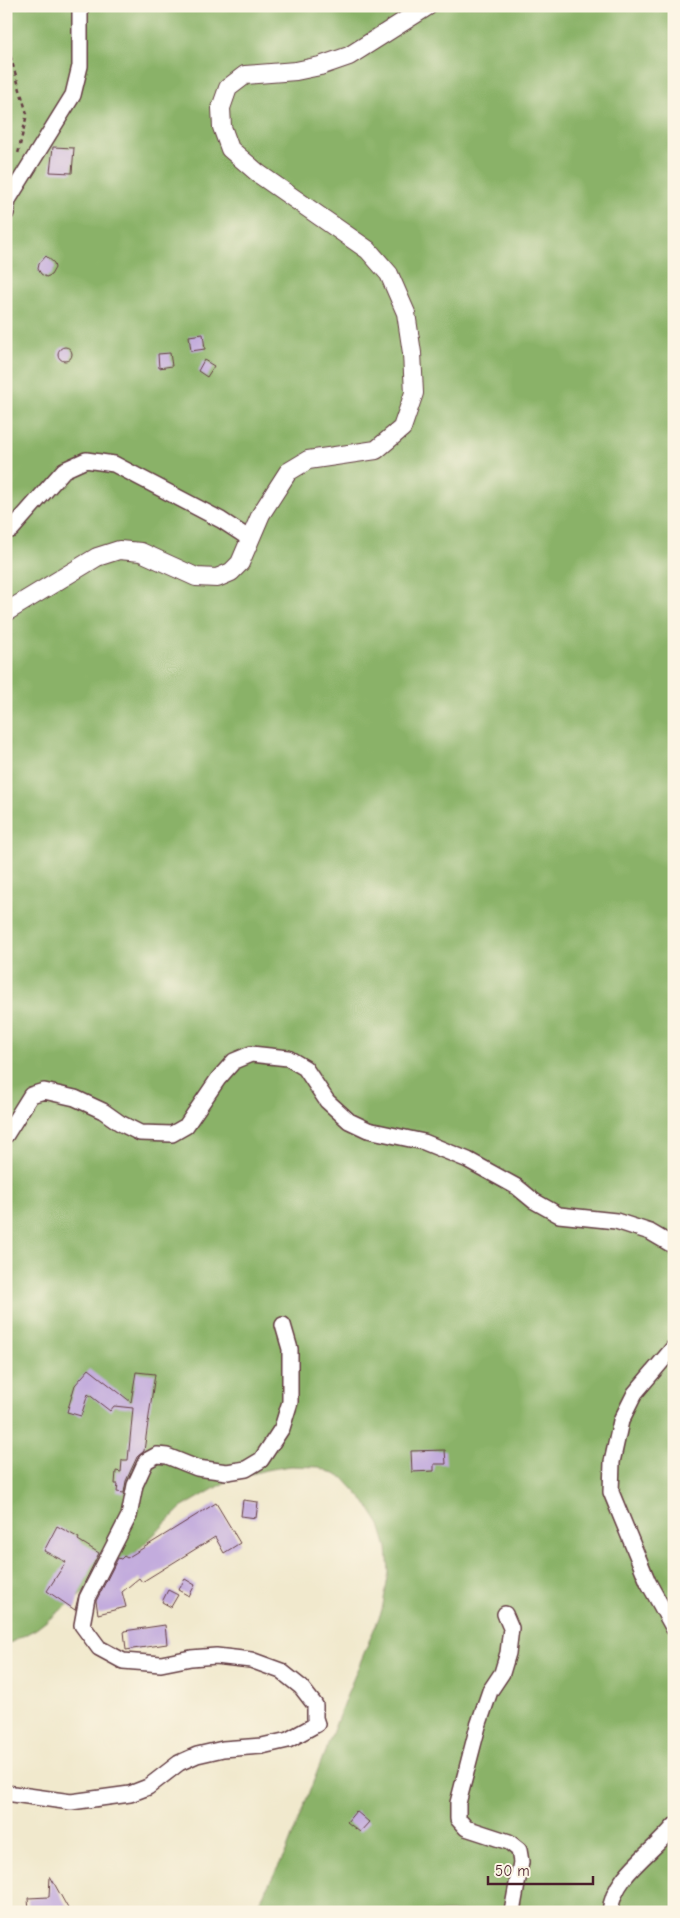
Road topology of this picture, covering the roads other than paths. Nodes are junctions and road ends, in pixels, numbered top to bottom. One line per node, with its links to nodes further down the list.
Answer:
1 (80, 6): 3 (street)
2 (428, 6): 5 (street)
3 (7, 203)
4 (6, 531): 5 (street)
5 (250, 538): 6 (street)
6 (6, 612)
7 (6, 1135): 8 (street)
8 (674, 1246)
9 (283, 1325): 13 (street)
10 (674, 1347): 12 (street)
11 (505, 1614): 15 (street)
12 (674, 1628)
13 (6, 1793)
14 (674, 1826): 16 (street)
15 (512, 1912)
16 (610, 1912)

